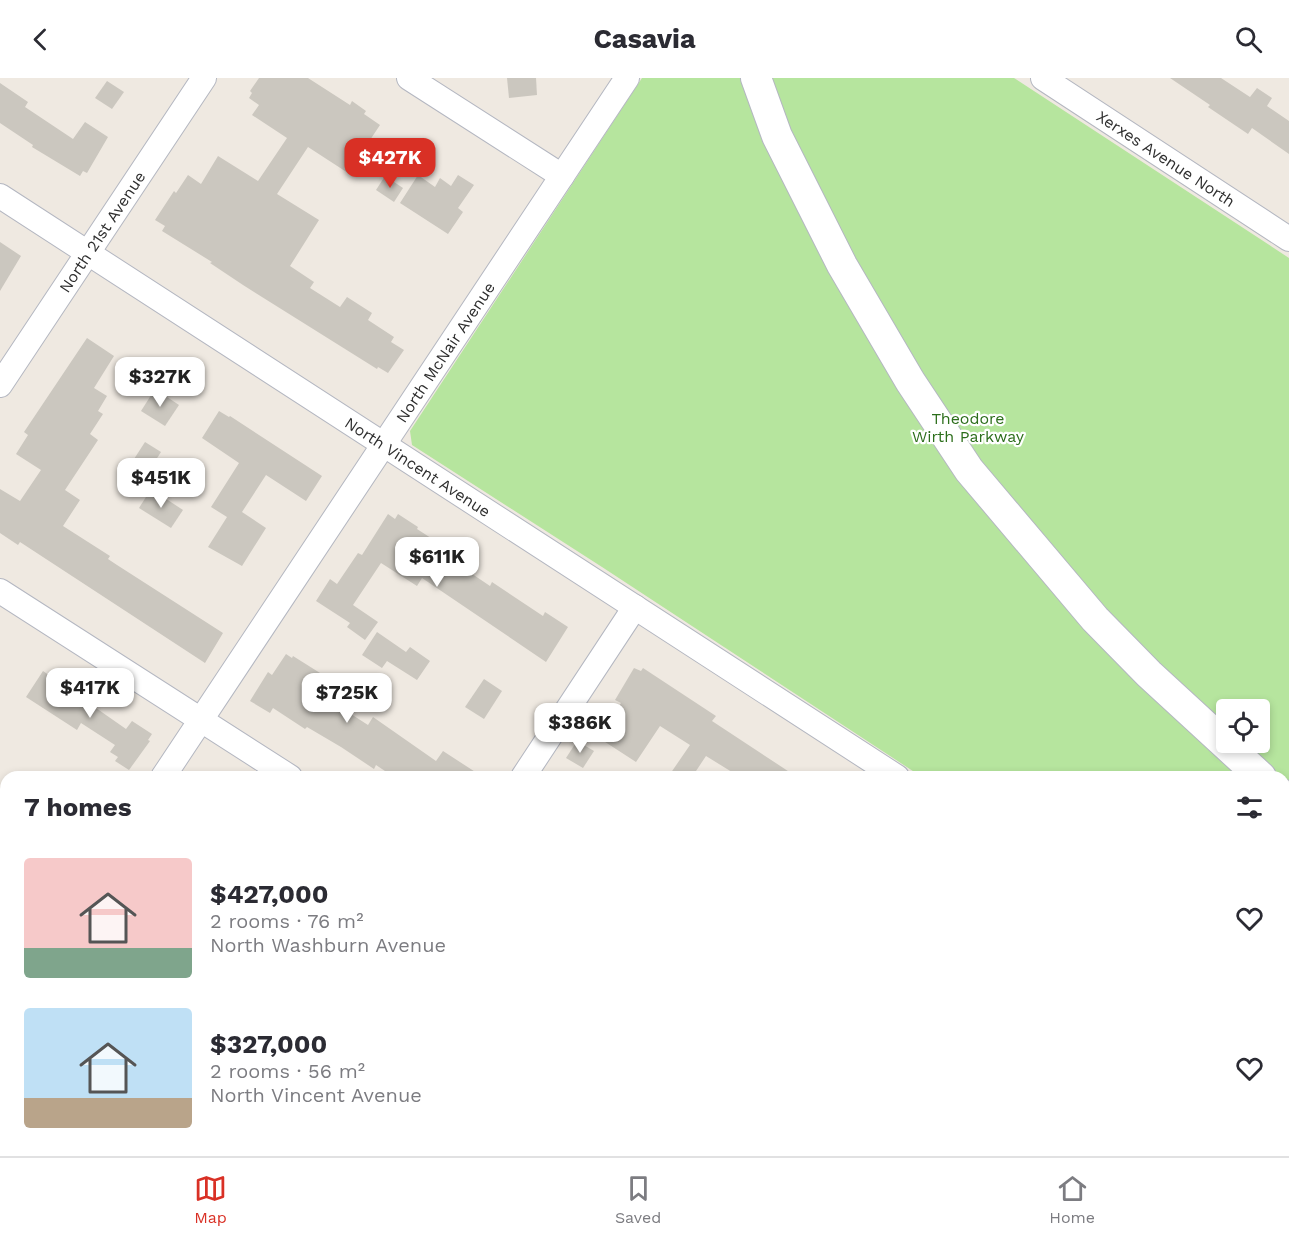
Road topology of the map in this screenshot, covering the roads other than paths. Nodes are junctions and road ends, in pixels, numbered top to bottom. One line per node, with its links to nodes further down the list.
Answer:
1 (204, 78): 9 (street, North 21st Avenue)
2 (409, 78): 6 (street)
3 (756, 78): 19 (street)
4 (1056, 82): 8 (street, Xerxes Avenue North)
5 (616, 83): 6 (street, North McNair Avenue)
6 (562, 176): 11 (street, North McNair Avenue)
7 (0, 196): 9 (street, North Vincent Avenue)
8 (1289, 239)
9 (88, 253): 10 (street, North 21st Avenue); 11 (street, North Vincent Avenue)
10 (0, 385)
11 (385, 445): 13 (street, North Vincent Avenue); 14 (street, North McNair Avenue)
12 (0, 591): 14 (street)
13 (635, 607): 17 (street); 18 (street, North Vincent Avenue)
14 (202, 720): 15 (street, North McNair Avenue); 16 (street)
15 (167, 771)
16 (281, 771)
17 (527, 771)
18 (888, 771)
19 (1255, 771)

